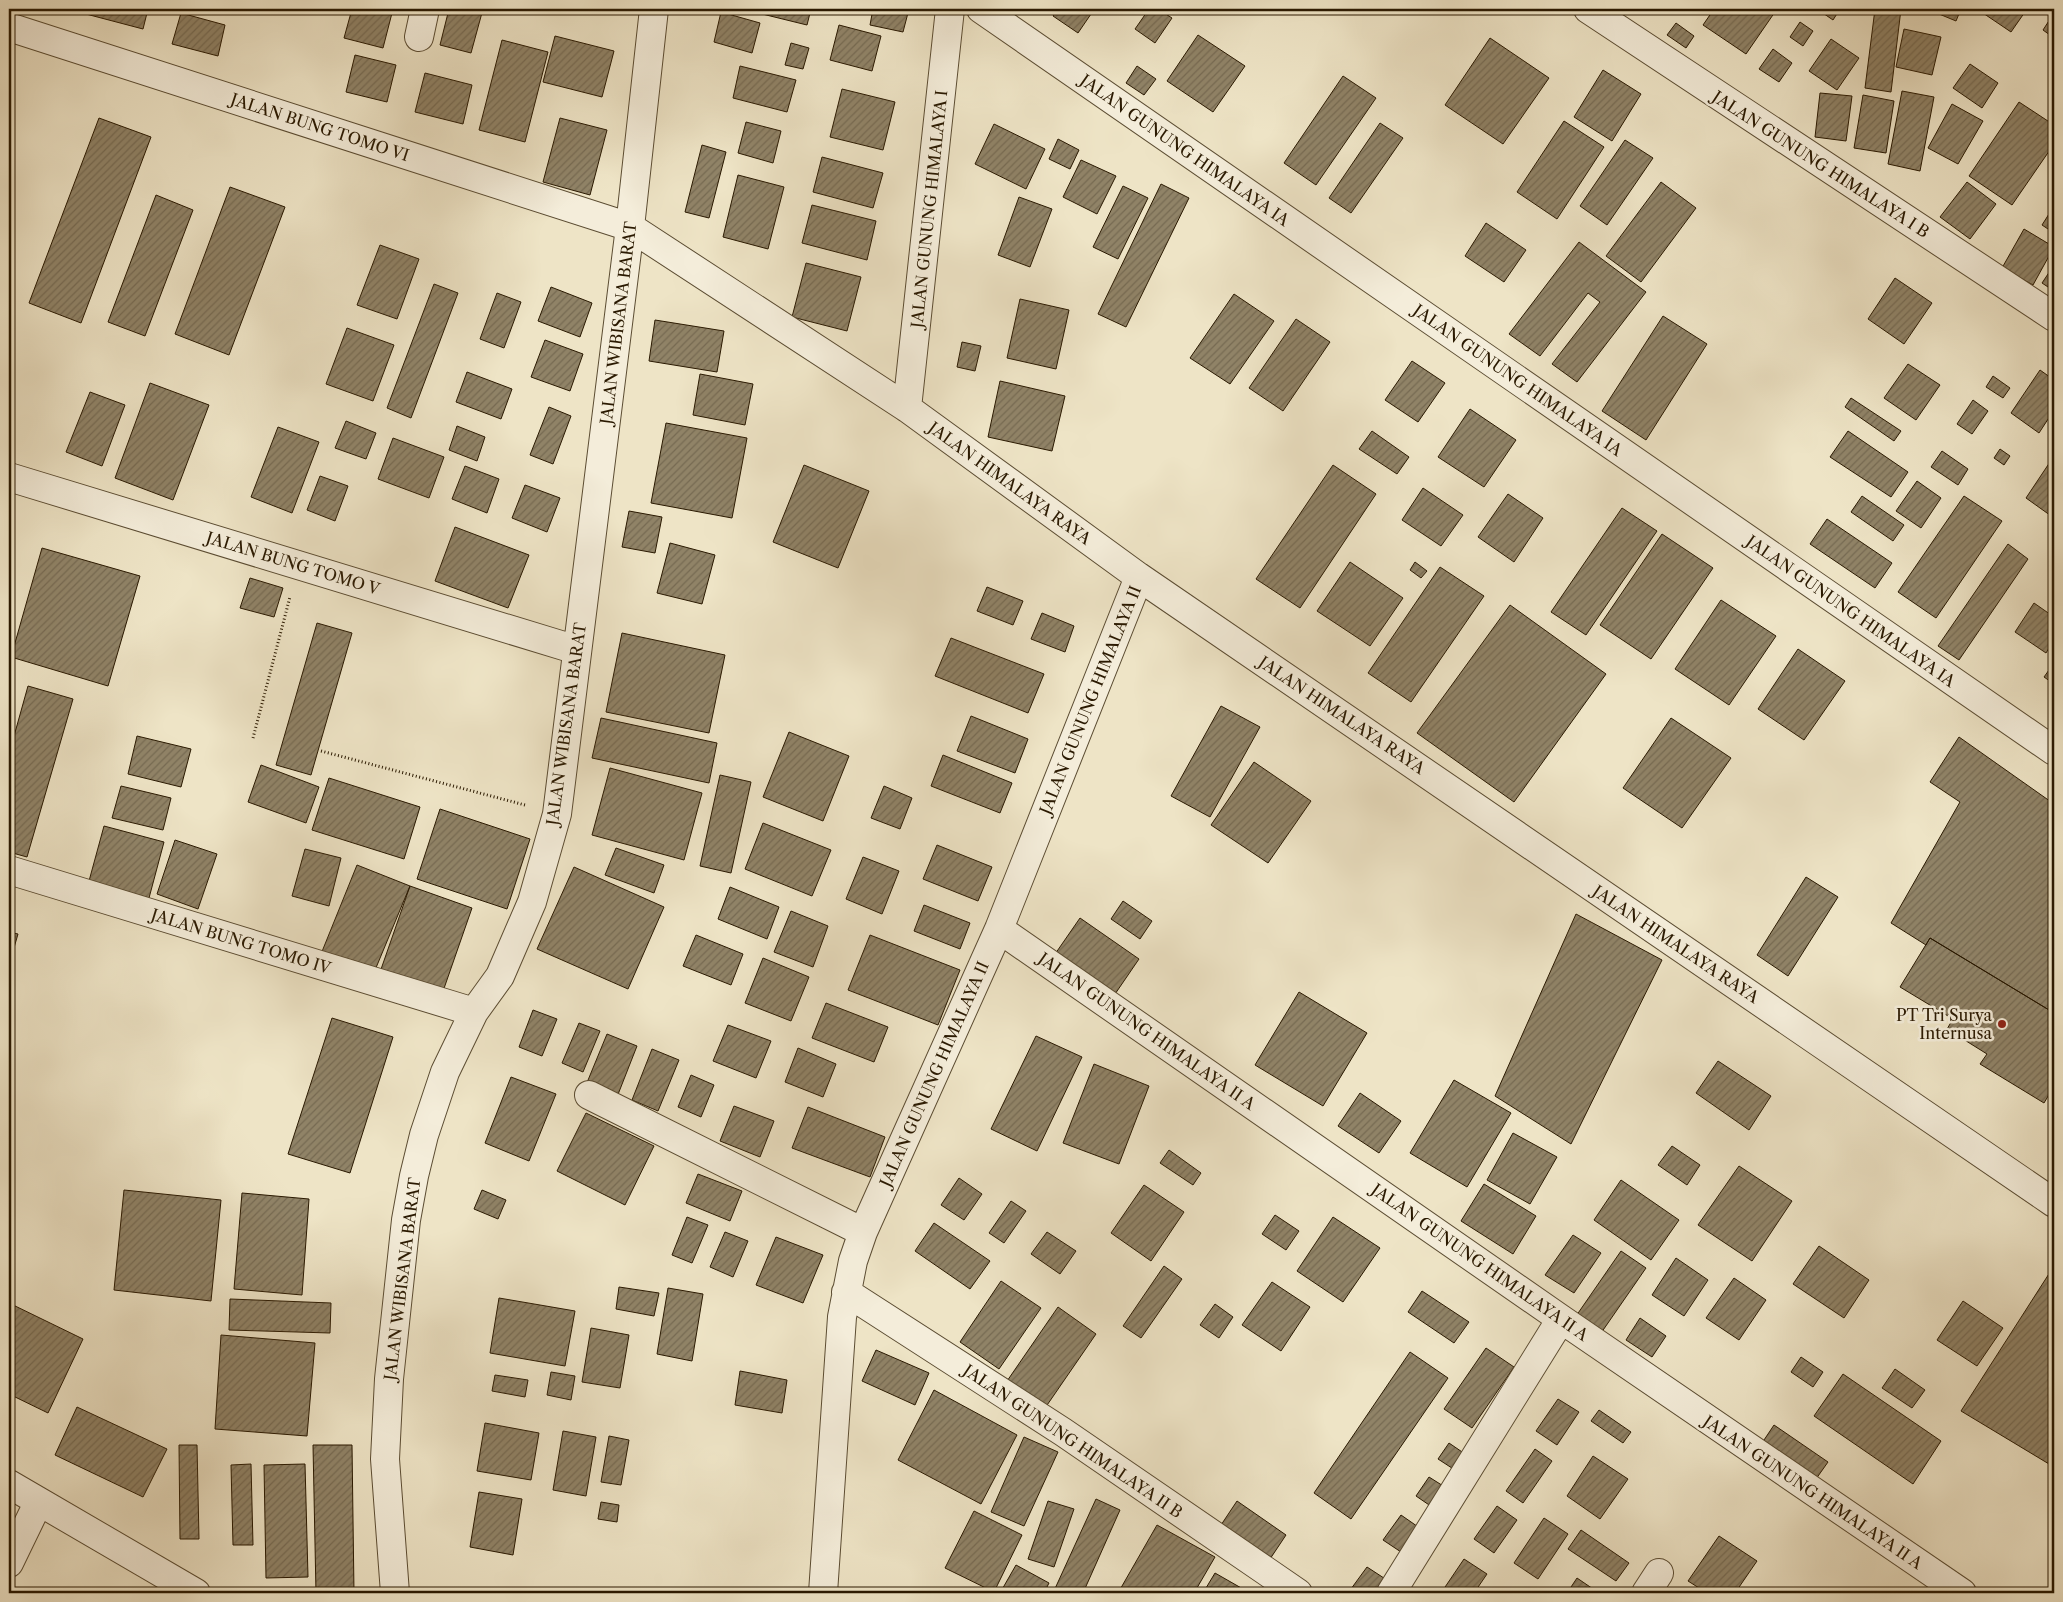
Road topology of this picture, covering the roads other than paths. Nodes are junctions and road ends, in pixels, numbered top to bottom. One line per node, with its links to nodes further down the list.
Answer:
1 (425, 9): 7 (street)
2 (654, 9): 8 (street, JALAN WIBISANA BARAT)
3 (950, 9): 10 (street, JALAN GUNUNG HIMALAYA I)
4 (981, 9): 14 (street, JALAN GUNUNG HIMALAYA IA)
5 (1588, 9): 9 (street, JALAN GUNUNG HIMALAYA I B)
6 (9, 28): 8 (street, JALAN BUNG TOMO VI)
7 (419, 36)
8 (630, 227): 10 (street, JALAN HIMALAYA RAYA); 13 (street, JALAN WIBISANA BARAT)
9 (2054, 317)
10 (907, 408): 12 (street, JALAN HIMALAYA RAYA)
11 (9, 477): 13 (street, JALAN BUNG TOMO V)
12 (1140, 577): 16 (street, JALAN GUNUNG HIMALAYA II); 19 (street, JALAN HIMALAYA RAYA)
13 (577, 650): 17 (street, JALAN WIBISANA BARAT)
14 (2054, 751)
15 (9, 870): 17 (street, JALAN BUNG TOMO IV)
16 (999, 929): 20 (street, JALAN GUNUNG HIMALAYA II); 22 (street, JALAN GUNUNG HIMALAYA II A)
17 (474, 1012): 27 (street, JALAN WIBISANA BARAT)
18 (589, 1095): 20 (street)
19 (2054, 1203)
20 (863, 1232): 21 (street, JALAN GUNUNG HIMALAYA II)
21 (846, 1292): 28 (street, JALAN GUNUNG HIMALAYA II); 29 (street, JALAN GUNUNG HIMALAYA II B)
22 (1561, 1319): 30 (street); 31 (street, JALAN GUNUNG HIMALAYA II A)
23 (9, 1484): 24 (street)
24 (38, 1503): 25 (street); 26 (street)
25 (9, 1563)
26 (196, 1593)
27 (395, 1593)
28 (823, 1593)
29 (1298, 1593)
30 (1391, 1593)
31 (1962, 1593)

